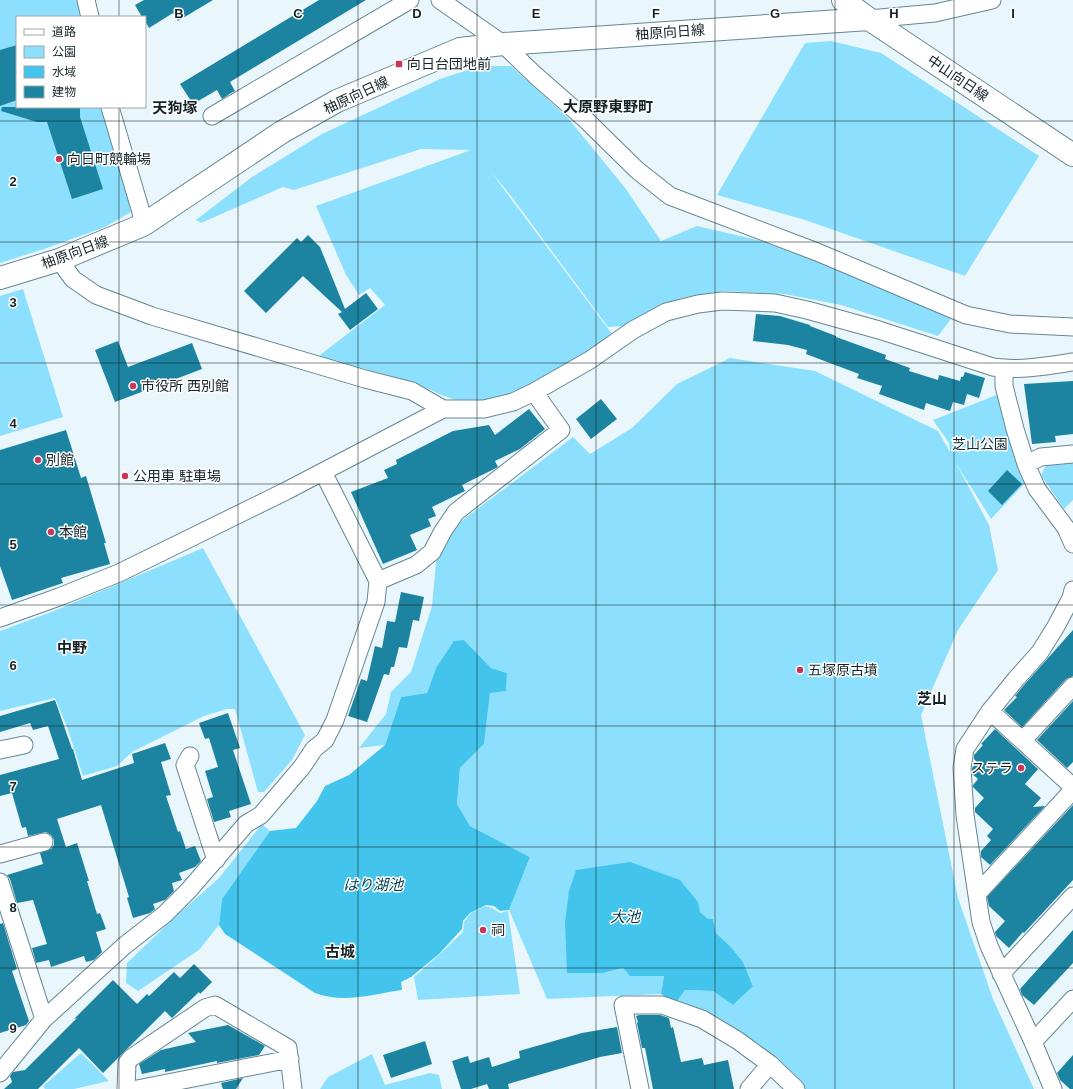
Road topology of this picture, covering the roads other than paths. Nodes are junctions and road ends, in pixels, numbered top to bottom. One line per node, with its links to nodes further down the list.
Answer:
1 (86, 0): 6 (street)
2 (410, 0): 10 (street)
3 (440, 0): 8 (street)
4 (843, 0): 7 (main road, 中山向日線)
5 (992, 0): 7 (street)
6 (90, 16)
7 (869, 19): 8 (main road, 柚原向日線); 11 (main road, 中山向日線)
8 (503, 44): 12 (main road, 柚原向日線); 15 (street)
9 (110, 108): 12 (street)
10 (212, 116)
11 (1073, 155)
12 (143, 226): 13 (main road, 柚原向日線)
13 (59, 260): 14 (main road, 柚原向日線); 19 (street)
14 (0, 278)
15 (1073, 327)
16 (1073, 362): 17 (street)
17 (1004, 368): 18 (street); 21 (street)
18 (534, 392): 19 (street); 25 (street)
19 (443, 409): 22 (street)
20 (1073, 454): 21 (street)
21 (1026, 464): 23 (street)
22 (323, 472): 25 (street); 27 (street)
23 (1070, 530): 24 (street)
24 (1073, 544)
25 (378, 581): 38 (street)
26 (1071, 602): 29 (street)
27 (0, 618)
28 (1073, 686): 30 (street)
29 (990, 711): 30 (street); 40 (street)
30 (1023, 740): 34 (street)
31 (24, 745): 32 (street)
32 (0, 750)
33 (190, 756): 38 (street)
34 (1073, 787)
35 (1073, 790): 40 (street)
36 (44, 842): 37 (street)
37 (0, 854)
38 (216, 860): 44 (street)
39 (0, 882): 44 (street)
40 (977, 894): 42 (street)
41 (1073, 896): 42 (street)
42 (1001, 974): 45 (street)
43 (1073, 999): 45 (street)
44 (44, 1019): 48 (street)
45 (1033, 1042): 55 (street)
46 (290, 1059): 49 (street); 50 (street); 51 (street)
47 (770, 1064): 52 (street); 53 (street); 54 (street)
48 (0, 1073)
49 (126, 1089)
50 (137, 1089)
51 (293, 1089)
52 (640, 1089)
53 (749, 1089)
54 (796, 1089)
55 (1053, 1089)

